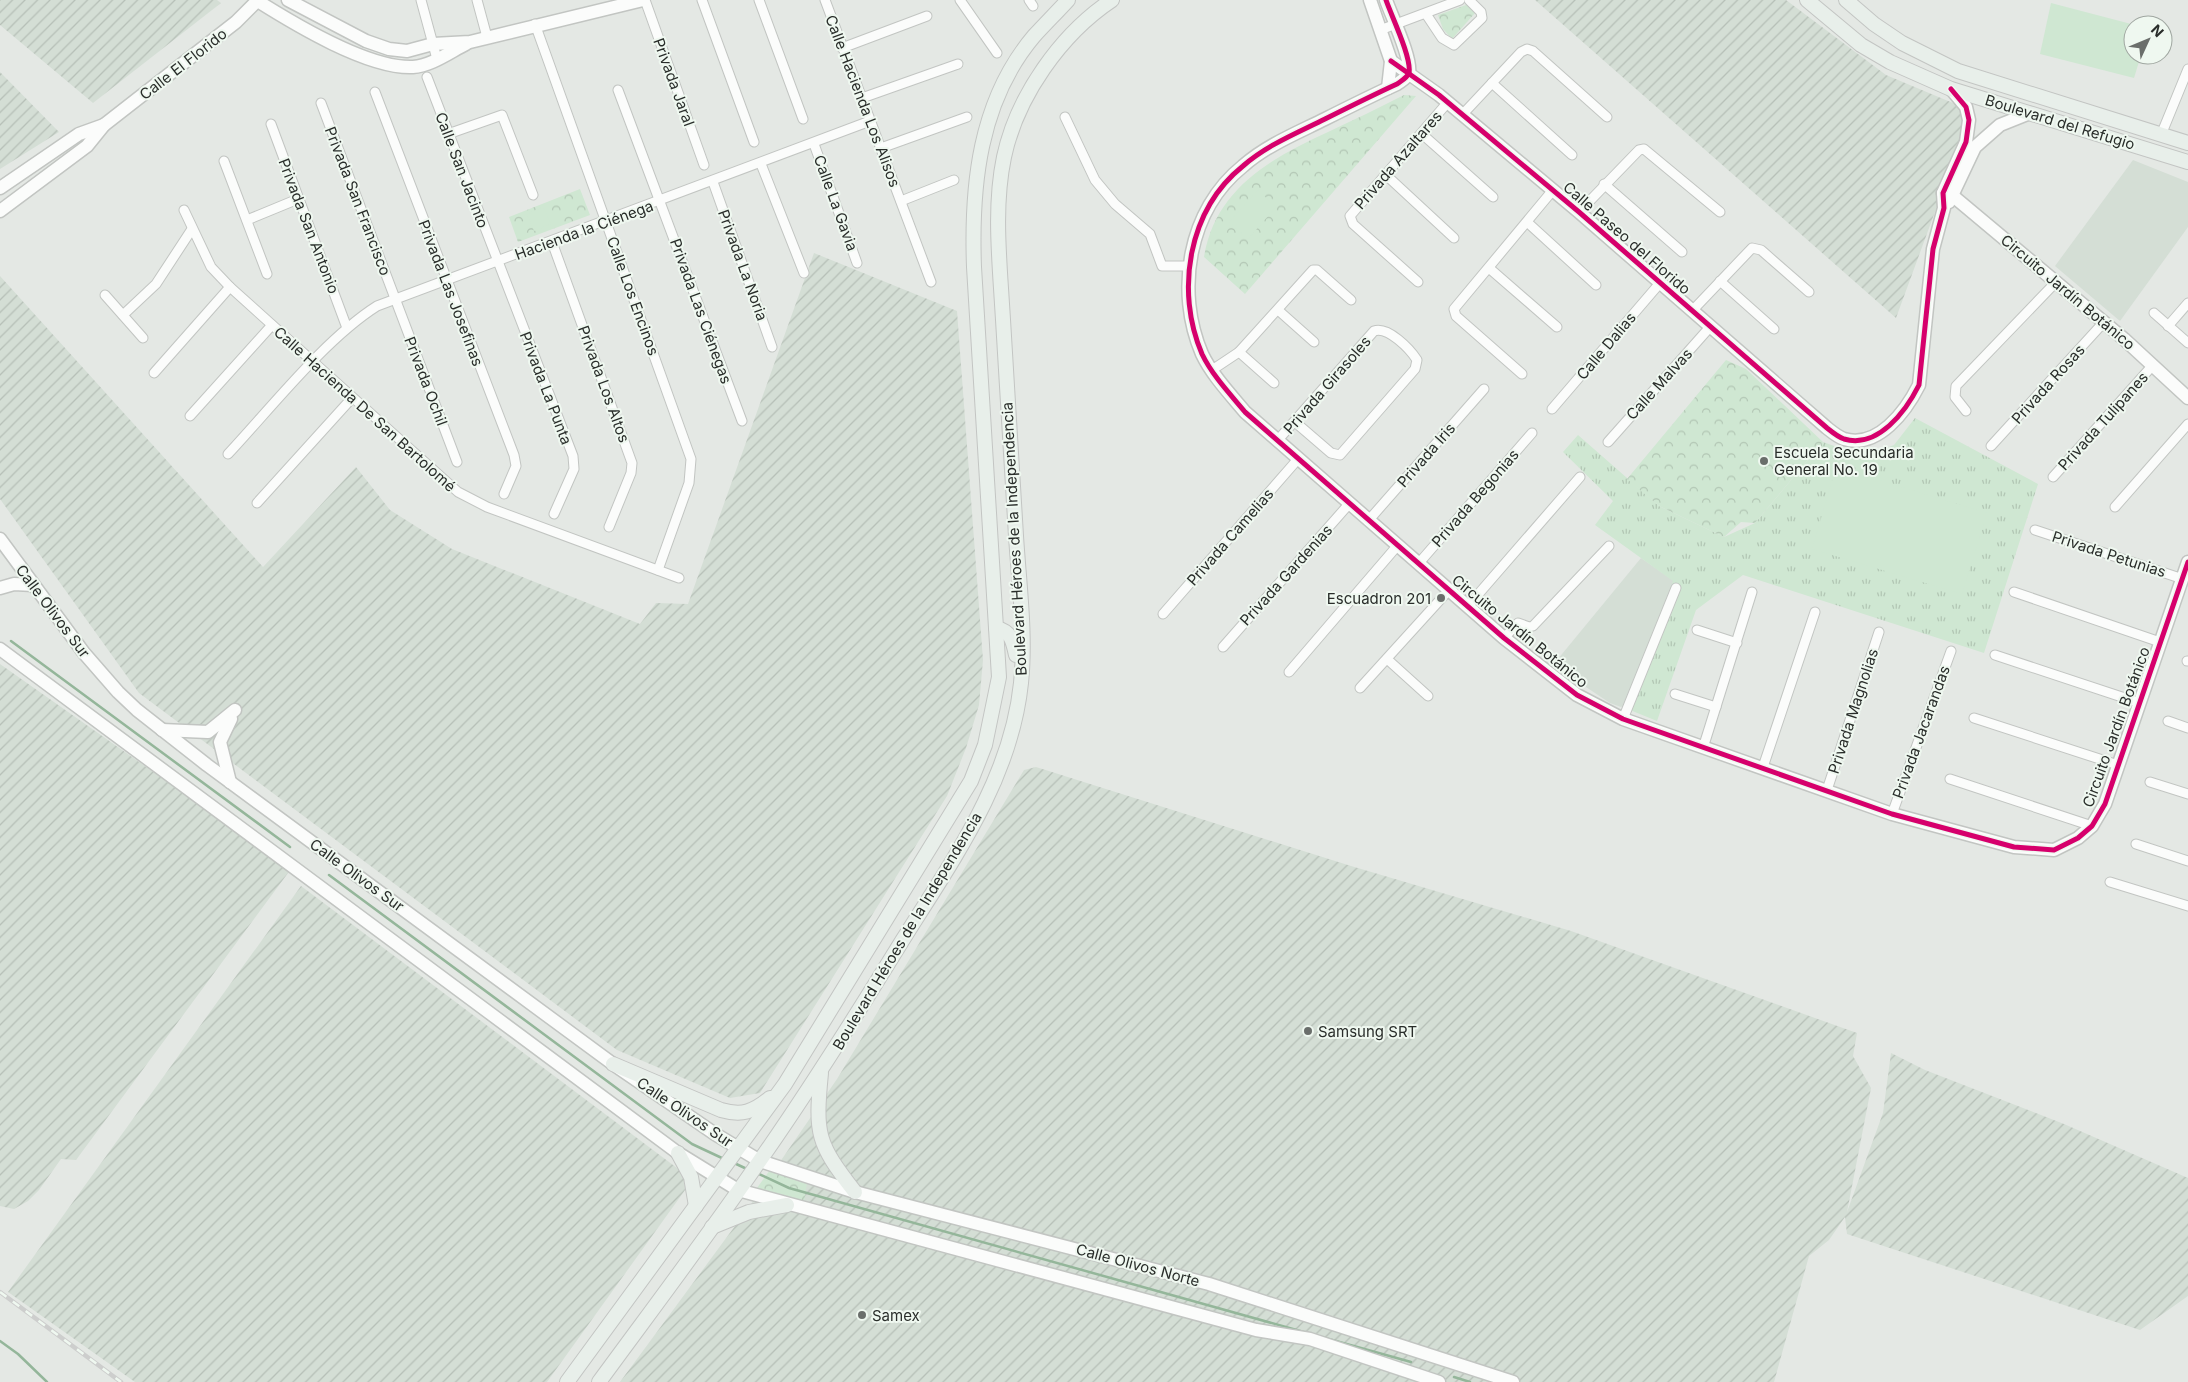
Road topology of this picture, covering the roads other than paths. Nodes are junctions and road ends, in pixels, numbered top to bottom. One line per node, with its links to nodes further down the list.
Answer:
1 (257, 0): 28 (main road); 50 (main road, Calle El Florido)
2 (288, 0): 25 (main road)
3 (421, 0): 25 (street)
4 (477, 0): 23 (street)
5 (644, 0): 20 (main road); 62 (street, Privada Jaral)
6 (702, 0): 54 (street)
7 (759, 0): 47 (street)
8 (825, 0): 26 (street, Calle Hacienda Los Alisos)
9 (960, 0): 27 (street)
10 (1068, 0): 171 (main road, Boulevard Héroes de la Independencia)
11 (1112, 0): 183 (main road, Boulevard Héroes de la Independencia)
12 (1370, 0): 22 (main road)
13 (1386, 0): 21 (main road)
14 (1460, 0): 18 (street)
15 (1469, 0): 18 (street)
16 (1807, 0): 36 (main road, Boulevard del Refugio)
17 (1846, 0): 53 (main road, Boulevard del Refugio)
18 (1426, 14): 21 (street)
19 (927, 16): 26 (street)
20 (535, 24): 23 (main road); 81 (street, Calle Los Encinos)
21 (1395, 25): 22 (street); 32 (main road)
22 (1380, 30): 29 (main road)
23 (487, 37): 24 (main road)
24 (470, 42): 25 (main road); 28 (main road)
25 (433, 44): 28 (street)
26 (842, 48): 39 (street, Calle Hacienda Los Alisos)
27 (997, 53)
28 (437, 59)
29 (1391, 61): 32 (main road, Calle Paseo del Florido); 35 (main road)
30 (958, 64): 39 (street)
31 (2188, 69): 53 (street)
32 (1409, 72): 35 (main road, Circuito Jardín Botánico); 40 (main road, Calle Paseo del Florido)
33 (426, 77): 51 (street, Calle San Jacinto)
34 (1492, 83): 43 (street); 46 (street); 59 (street)
35 (1388, 88): 89 (main road, Circuito Jardín Botánico)
36 (1951, 89): 42 (main road, Boulevard del Refugio); 57 (main road)
37 (618, 90): 75 (street, Privada Las Ciénegas)
38 (375, 92): 93 (street, Privada Las Josefinas)
39 (862, 98): 48 (street, Calle Hacienda Los Alisos)
40 (1448, 102): 43 (main road, Calle Paseo del Florido); 52 (street, Privada Azaltares)
41 (321, 103): 103 (street, Privada San Francisco)
42 (2030, 113): 57 (main road); 61 (main road, Boulevard del Refugio)
43 (1462, 114): 69 (main road, Calle Paseo del Florido)
44 (967, 117): 58 (street)
45 (1065, 117): 89 (street)
46 (1607, 117)
47 (803, 119)
48 (870, 121): 56 (street, Hacienda la Ciénega); 58 (street, Calle Hacienda Los Alisos)
49 (271, 124): 73 (street, Privada San Antonio)
50 (104, 125): 68 (main road, Calle El Florido); 77 (main road, Calle El Florido)
51 (448, 134): 70 (street); 87 (street, Calle San Jacinto)
52 (1422, 134): 64 (street, Privada Azaltares); 72 (street)
53 (2161, 134): 55 (main road, Boulevard del Refugio)
54 (754, 142)
55 (2188, 143)
56 (814, 144): 63 (street, Hacienda la Ciénega); 88 (street, Calle La Gavia)
57 (1971, 144): 71 (main road)
58 (881, 148): 74 (street, Calle Hacienda Los Alisos)
59 (1572, 155)
60 (224, 161): 80 (street)
61 (2188, 162)
62 (704, 164)
63 (762, 164): 66 (street, Hacienda la Ciénega); 91 (street)
64 (1386, 175): 84 (street); 97 (street, Privada Azaltares)
65 (954, 180): 74 (street)
66 (713, 182): 75 (street, Hacienda la Ciénega); 120 (street, Privada La Noria)
67 (1604, 184): 78 (street); 79 (street); 86 (street)
68 (0, 188)
69 (1553, 190): 78 (main road, Calle Paseo del Florido); 82 (street)
70 (533, 195)
71 (1948, 195): 95 (main road, Circuito Jardín Botánico); 114 (main road, Calle Paseo del Florido)
72 (1493, 197)
73 (298, 199): 80 (street); 115 (street, Privada San Antonio)
74 (901, 201): 96 (street, Calle Hacienda Los Alisos)
75 (660, 202): 81 (street, Hacienda la Ciénega); 134 (street, Privada Las Ciénegas)
76 (184, 210): 83 (street, Calle Hacienda De San Bartolomé)
77 (0, 211)
78 (1579, 212): 98 (main road, Calle Paseo del Florido)
79 (1720, 212)
80 (247, 220): 92 (street)
81 (606, 221): 85 (street, Hacienda la Ciénega); 159 (street, Calle Los Encinos)
82 (1527, 222): 90 (street); 99 (street)
83 (192, 229): 100 (street, Calle Hacienda De San Bartolomé); 109 (street)
84 (1454, 238)
85 (552, 242): 87 (street, Hacienda la Ciénega); 152 (street, Privada Los Altos)
86 (1682, 252)
87 (497, 262): 93 (street, Hacienda la Ciénega); 150 (street, Privada La Punta)
88 (857, 263)
89 (1189, 266): 124 (main road, Circuito Jardín Botánico)
90 (1488, 268): 113 (street); 126 (street)
91 (804, 273)
92 (267, 274)
93 (446, 281): 103 (street, Hacienda la Ciénega); 146 (street, Privada Las Josefinas)
94 (1720, 281): 101 (street); 107 (street); 116 (street)
95 (2057, 281): 110 (main road, Circuito Jardín Botánico); 132 (street)
96 (932, 282)
97 (1418, 282)
98 (1660, 283): 107 (main road, Calle Paseo del Florido); 131 (street, Calle Dalias)
99 (1596, 285)
100 (230, 288): 111 (street, Calle Hacienda De San Bartolomé); 125 (street)
101 (1809, 292)
102 (105, 295): 109 (street)
103 (395, 299): 115 (street, Hacienda la Ciénega); 143 (street, Privada Ochil)
104 (1351, 300): 106 (street)
105 (2188, 303): 112 (street)
106 (1278, 310): 118 (street); 121 (street)
107 (1692, 310): 114 (main road, Calle Paseo del Florido)
108 (2154, 313): 112 (street)
109 (123, 316): 117 (street)
110 (2104, 322): 123 (main road, Circuito Jardín Botánico); 140 (street, Privada Rosas)
111 (272, 325): 122 (street, Calle Hacienda De San Bartolomé); 133 (street)
112 (2168, 326): 119 (street)
113 (1557, 327)
114 (1710, 327): 139 (street, Calle Malvas)
115 (347, 328): 122 (street, Hacienda la Ciénega)
116 (1774, 329)
117 (143, 338)
118 (1314, 342)
119 (2188, 343)
120 (772, 347)
121 (1239, 352): 124 (street); 127 (street)
122 (313, 362): 129 (street, Calle Hacienda De San Bartolomé); 141 (street, Hacienda la Ciénega)
123 (2153, 365): 130 (main road, Circuito Jardín Botánico); 145 (street, Privada Tulipanes)
124 (1212, 370): 138 (main road, Circuito Jardín Botánico)
125 (154, 373)
126 (1522, 374)
127 (1274, 382)
128 (1484, 389): 151 (street, Privada Iris)
129 (352, 398): 147 (street); 159 (street, Calle Hacienda De San Bartolomé)
130 (2188, 398)
131 (1552, 409)
132 (1966, 411)
133 (190, 416)
134 (742, 421)
135 (1295, 422): 135 (street, Privada Girasoles); 138 (street, Privada Girasoles)
136 (2188, 424): 149 (street)
137 (1532, 433): 158 (street, Privada Begonias)
138 (1278, 441): 142 (main road, Circuito Jardín Botánico)
139 (1608, 442)
140 (1992, 446)
141 (228, 454)
142 (1298, 460): 148 (main road, Circuito Jardín Botánico); 170 (street, Privada Camelias)
143 (458, 462)
144 (1580, 477): 168 (street)
145 (2053, 477)
146 (504, 494)
147 (257, 503)
148 (1349, 504): 151 (main road, Circuito Jardín Botánico); 177 (street, Privada Gardenias)
149 (2115, 507)
150 (554, 514)
151 (1368, 520): 155 (main road, Circuito Jardín Botánico)
152 (610, 527)
153 (2035, 530): 161 (street, Privada Petunias)
154 (0, 539): 162 (main road, Calle Olivos Sur)
155 (1398, 545): 158 (main road, Circuito Jardín Botánico); 182 (street)
156 (1609, 546): 174 (street)
157 (2188, 562): 161 (main road, Circuito Jardín Botánico)
158 (1419, 563): 165 (main road, Circuito Jardín Botánico)
159 (658, 570): 160 (street, Calle Hacienda De San Bartolomé)
160 (678, 578)
161 (2183, 579): 175 (main road, Circuito Jardín Botánico)
162 (33, 585): 163 (main road); 193 (main road, Calle Olivos Sur)
163 (0, 588)
164 (1676, 588): 190 (street)
165 (1449, 590): 168 (main road, Circuito Jardín Botánico); 181 (street)
166 (1752, 592): 176 (street)
167 (2014, 592): 175 (street)
168 (1468, 606): 174 (main road, Circuito Jardín Botánico)
169 (1815, 612): 198 (street)
170 (1163, 614)
171 (996, 628): 183 (main road); 212 (main road, Boulevard Héroes de la Independencia)
172 (1697, 630): 176 (street)
173 (1879, 632): 202 (street, Privada Magnolias)
174 (1504, 638): 190 (main road, Circuito Jardín Botánico)
175 (2160, 642): 187 (main road, Circuito Jardín Botánico)
176 (1737, 643): 188 (street)
177 (1223, 647)
178 (0, 649): 214 (main road, Calle Olivos Sur)
179 (1950, 651): 204 (street, Privada Jacarandas)
180 (1995, 655): 187 (street)
181 (1387, 659): 184 (street); 186 (street)
182 (1289, 672)
183 (1022, 677): 211 (main road, Boulevard Héroes de la Independencia)
184 (1360, 688)
185 (1675, 694): 188 (street)
186 (1428, 696)
187 (2140, 703): 197 (main road, Circuito Jardín Botánico)
188 (1716, 707): 196 (street)
189 (1974, 718): 197 (street)
190 (1623, 719): 196 (main road, Circuito Jardín Botánico)
191 (2168, 721): 192 (street)
192 (2188, 728)
193 (162, 730): 194 (main road); 200 (main road, Calle Olivos Sur)
194 (208, 732): 195 (main road); 195 (main road)
195 (220, 742): 200 (main road)
196 (1703, 748): 198 (main road, Circuito Jardín Botánico)
197 (2118, 765): 205 (main road, Circuito Jardín Botánico)
198 (1763, 767): 202 (main road, Circuito Jardín Botánico)
199 (1950, 779): 205 (street)
200 (230, 782): 210 (main road, Calle Olivos Sur)
201 (2150, 782): 203 (street)
202 (1827, 790): 204 (main road, Circuito Jardín Botánico)
203 (2188, 794)
204 (1892, 814): 205 (main road, Circuito Jardín Botánico)
205 (2092, 826)
206 (2136, 844): 207 (street)
207 (2188, 861)
208 (2110, 882): 209 (street)
209 (2188, 906)
210 (614, 1064): 212 (main road); 213 (main road, Calle Olivos Sur)
211 (821, 1072): 215 (main road, Boulevard Héroes de la Independencia); 218 (main road)
212 (785, 1084): 213 (main road, Boulevard Héroes de la Independencia)
213 (739, 1149): 215 (main road, Calle Olivos Sur); 216 (main road, Boulevard Héroes de la Independencia)
214 (678, 1153): 216 (main road, Calle Olivos Sur); 220 (main road)
215 (760, 1161): 217 (main road, Boulevard Héroes de la Independencia); 218 (main road, Calle Olivos Norte)
216 (717, 1178): 217 (main road, Calle Olivos Sur); 220 (main road, Boulevard Héroes de la Independencia)
217 (738, 1190): 219 (main road); 221 (main road, Boulevard Héroes de la Independencia)
218 (855, 1192): 225 (main road, Calle Olivos Norte)
219 (787, 1205): 221 (main road); 224 (main road)
220 (696, 1206): 222 (main road, Boulevard Héroes de la Independencia)
221 (711, 1228): 223 (main road, Boulevard Héroes de la Independencia)
222 (567, 1382)
223 (599, 1382)
224 (1439, 1382)
225 (1513, 1382)

